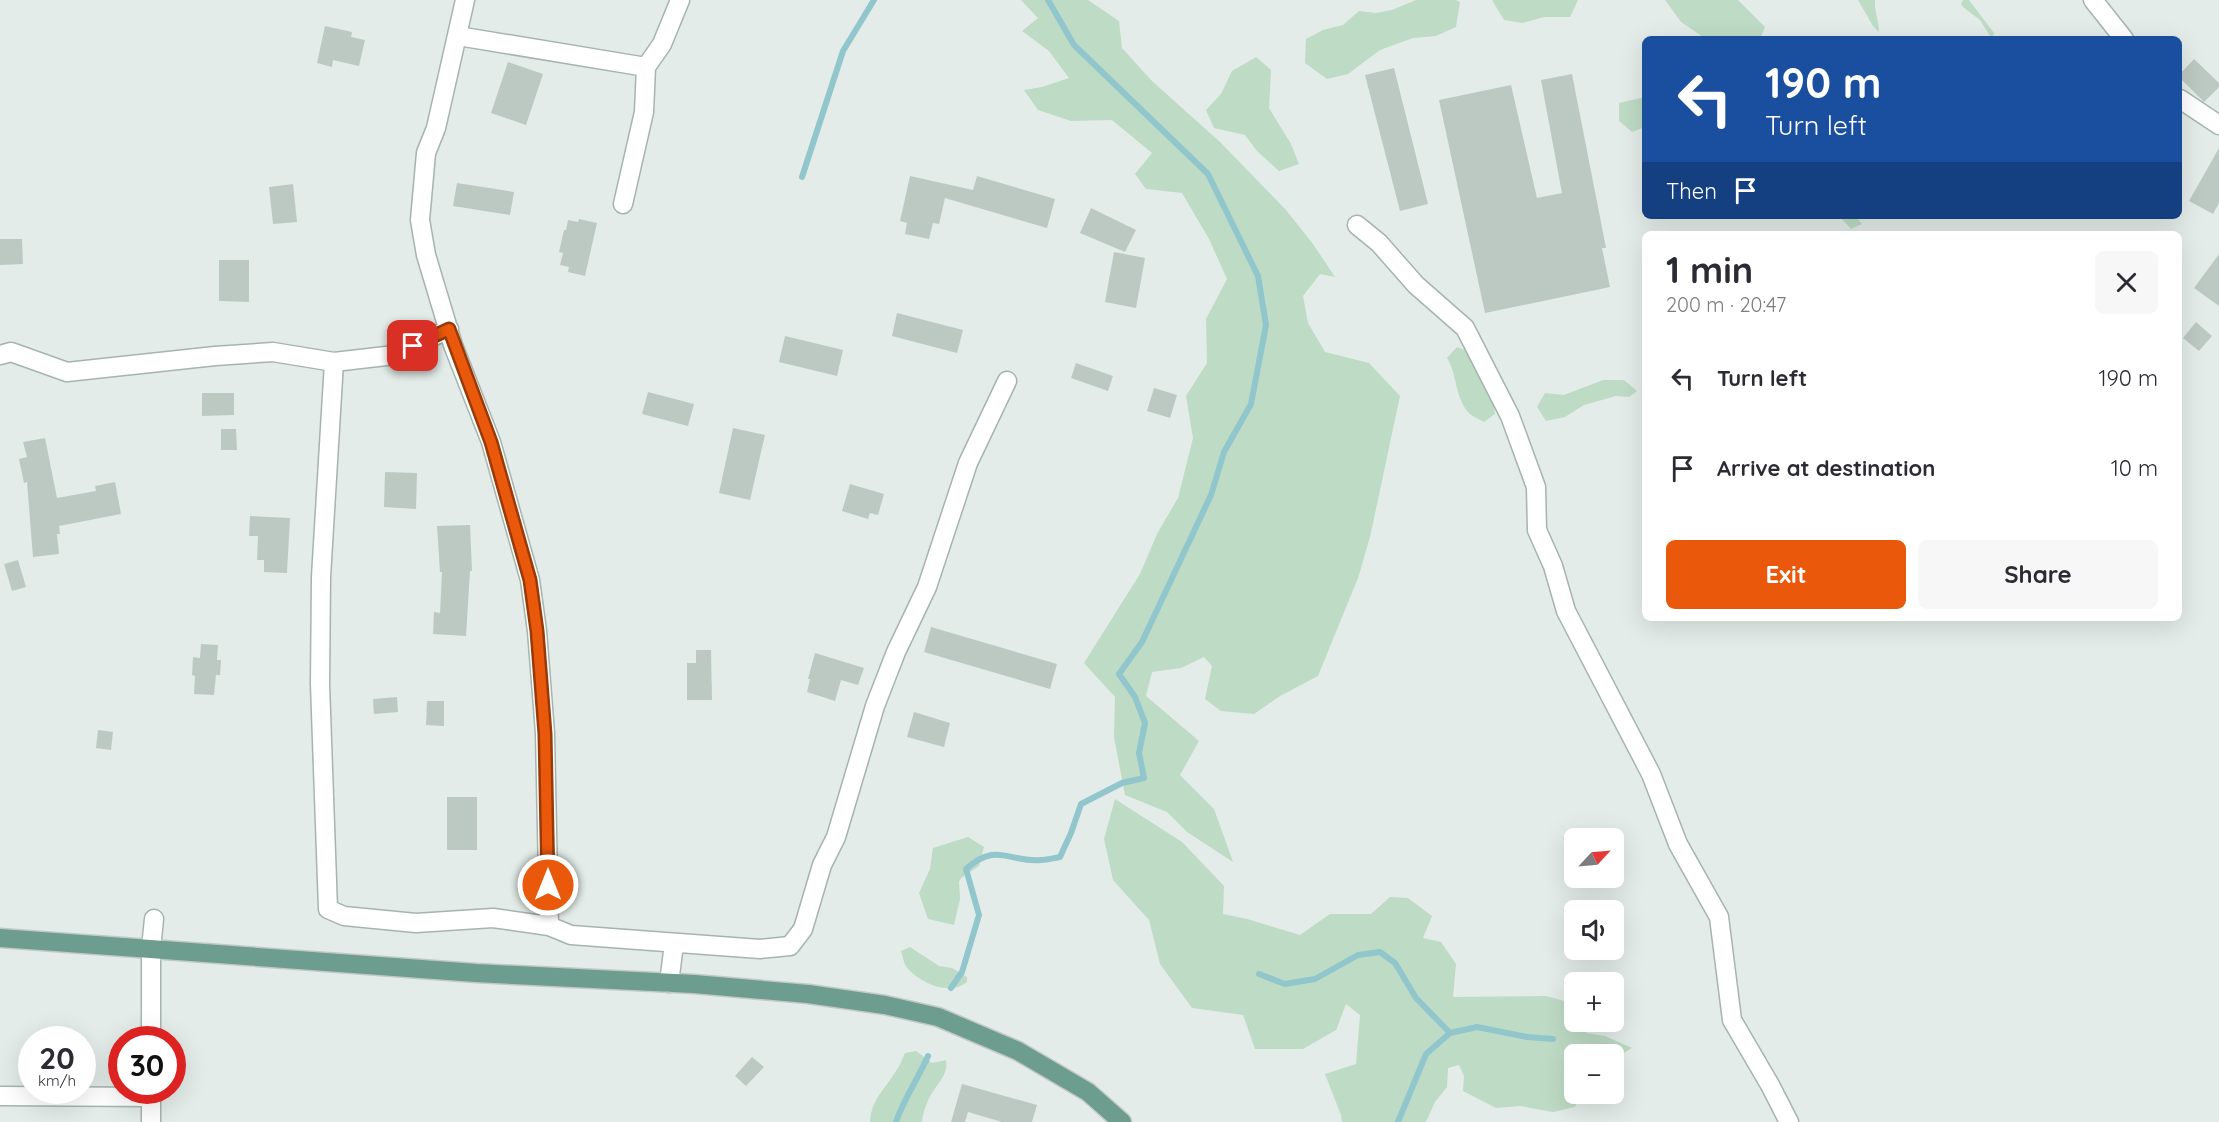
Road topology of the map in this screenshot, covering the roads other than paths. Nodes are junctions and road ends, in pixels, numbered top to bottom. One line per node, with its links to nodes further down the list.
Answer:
1 (465, 0): 4 (street)
2 (680, 0): 6 (street)
3 (2093, 0): 5 (street)
4 (458, 36): 6 (street); 11 (street)
5 (2122, 36)
6 (646, 67): 9 (street)
7 (2182, 100): 8 (street)
8 (2219, 125)
9 (623, 204)
10 (1357, 225): 27 (street)
11 (449, 329): 13 (street); 16 (street)
12 (0, 354): 13 (street)
13 (334, 362): 16 (street)
14 (1006, 381): 18 (street)
15 (154, 919): 19 (street)
16 (549, 926): 18 (street)
17 (0, 938): 19 (main road)
18 (674, 944): 20 (street)
19 (151, 948): 20 (main road); 21 (street)
20 (669, 983): 26 (main road)
21 (151, 1026)
22 (108, 1095): 23 (street)
23 (0, 1096)
24 (151, 1104): 25 (street)
25 (151, 1122)
26 (1122, 1122)
27 (1789, 1122)

